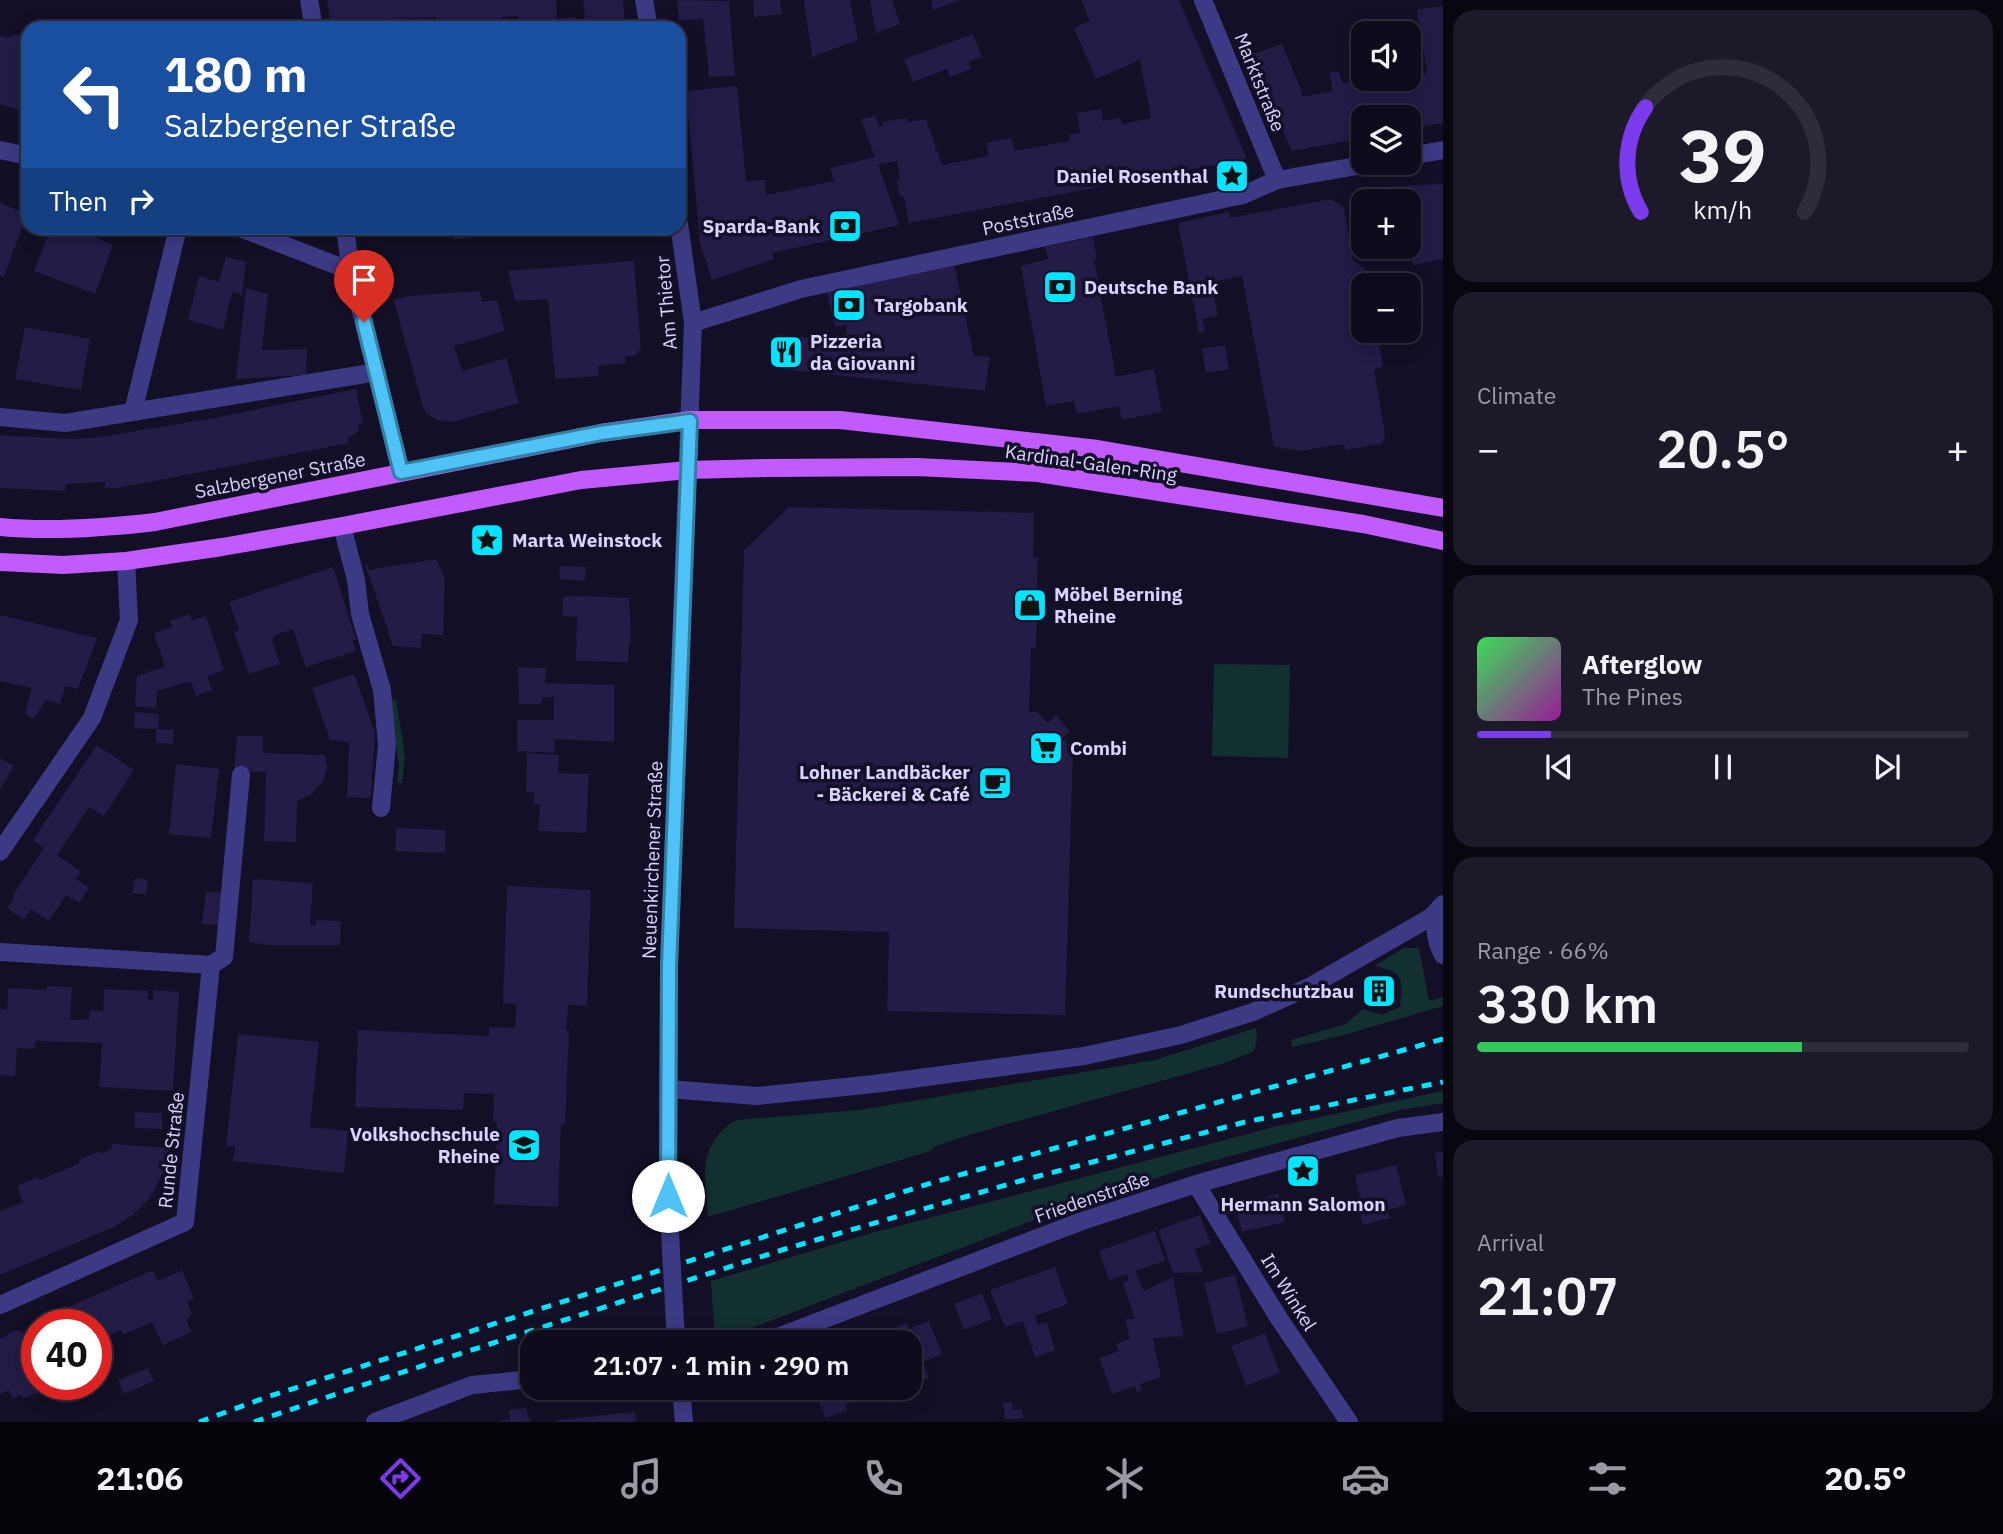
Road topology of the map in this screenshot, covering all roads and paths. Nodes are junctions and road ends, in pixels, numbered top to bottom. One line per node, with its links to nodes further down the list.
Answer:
1 (309, 0): 4 (street)
2 (645, 0): 5 (street)
3 (1203, 0): 11 (street, Marktstraße)
4 (313, 21)
5 (648, 21)
6 (0, 150): 8 (street)
7 (1443, 150): 9 (street)
8 (21, 154)
9 (1421, 154)
10 (1351, 167): 11 (street, Poststraße)
11 (1277, 180): 17 (street, Poststraße)
12 (176, 235): 19 (street)
13 (258, 235): 16 (street)
14 (346, 235): 16 (street)
15 (680, 235): 17 (street, Am Thietor)
16 (351, 271): 18 (street)
17 (693, 323): 21 (street, Am Thietor)
18 (377, 372): 19 (street); 23 (street)
19 (133, 412): 20 (street)
20 (0, 417)
21 (690, 421): 22 (street, Neuenkirchener Straße); 23 (main road, Salzbergener Straße); 24 (main road, Kardinal-Galen-Ring)
22 (688, 470): 25 (main road); 27 (main road, Kardinal-Galen-Ring); 37 (street, Neuenkirchener Straße)
23 (401, 472): 26 (main road, Salzbergener Straße)
24 (1443, 508)
25 (342, 526): 28 (main road); 31 (street)
26 (0, 527)
27 (1443, 541)
28 (126, 561): 29 (main road); 32 (street)
29 (0, 562)
30 (242, 775): 36 (street, Runde Straße)
31 (382, 808)
32 (0, 852)
33 (1443, 904): 35 (street); 37 (street)
34 (0, 952): 36 (street)
35 (1443, 955)
36 (211, 965): 40 (street, Runde Straße)
37 (668, 1089): 41 (street, Neuenkirchener Straße, bridge)
38 (1443, 1122): 39 (street, Friedenstraße)
39 (1196, 1184): 42 (street, Friedenstraße); 47 (street, Im Winkel)
40 (0, 1305)
41 (676, 1330)
42 (796, 1330)
43 (520, 1380): 45 (street)
44 (682, 1400): 46 (street)
45 (374, 1422)
46 (684, 1422)
47 (1349, 1422)

